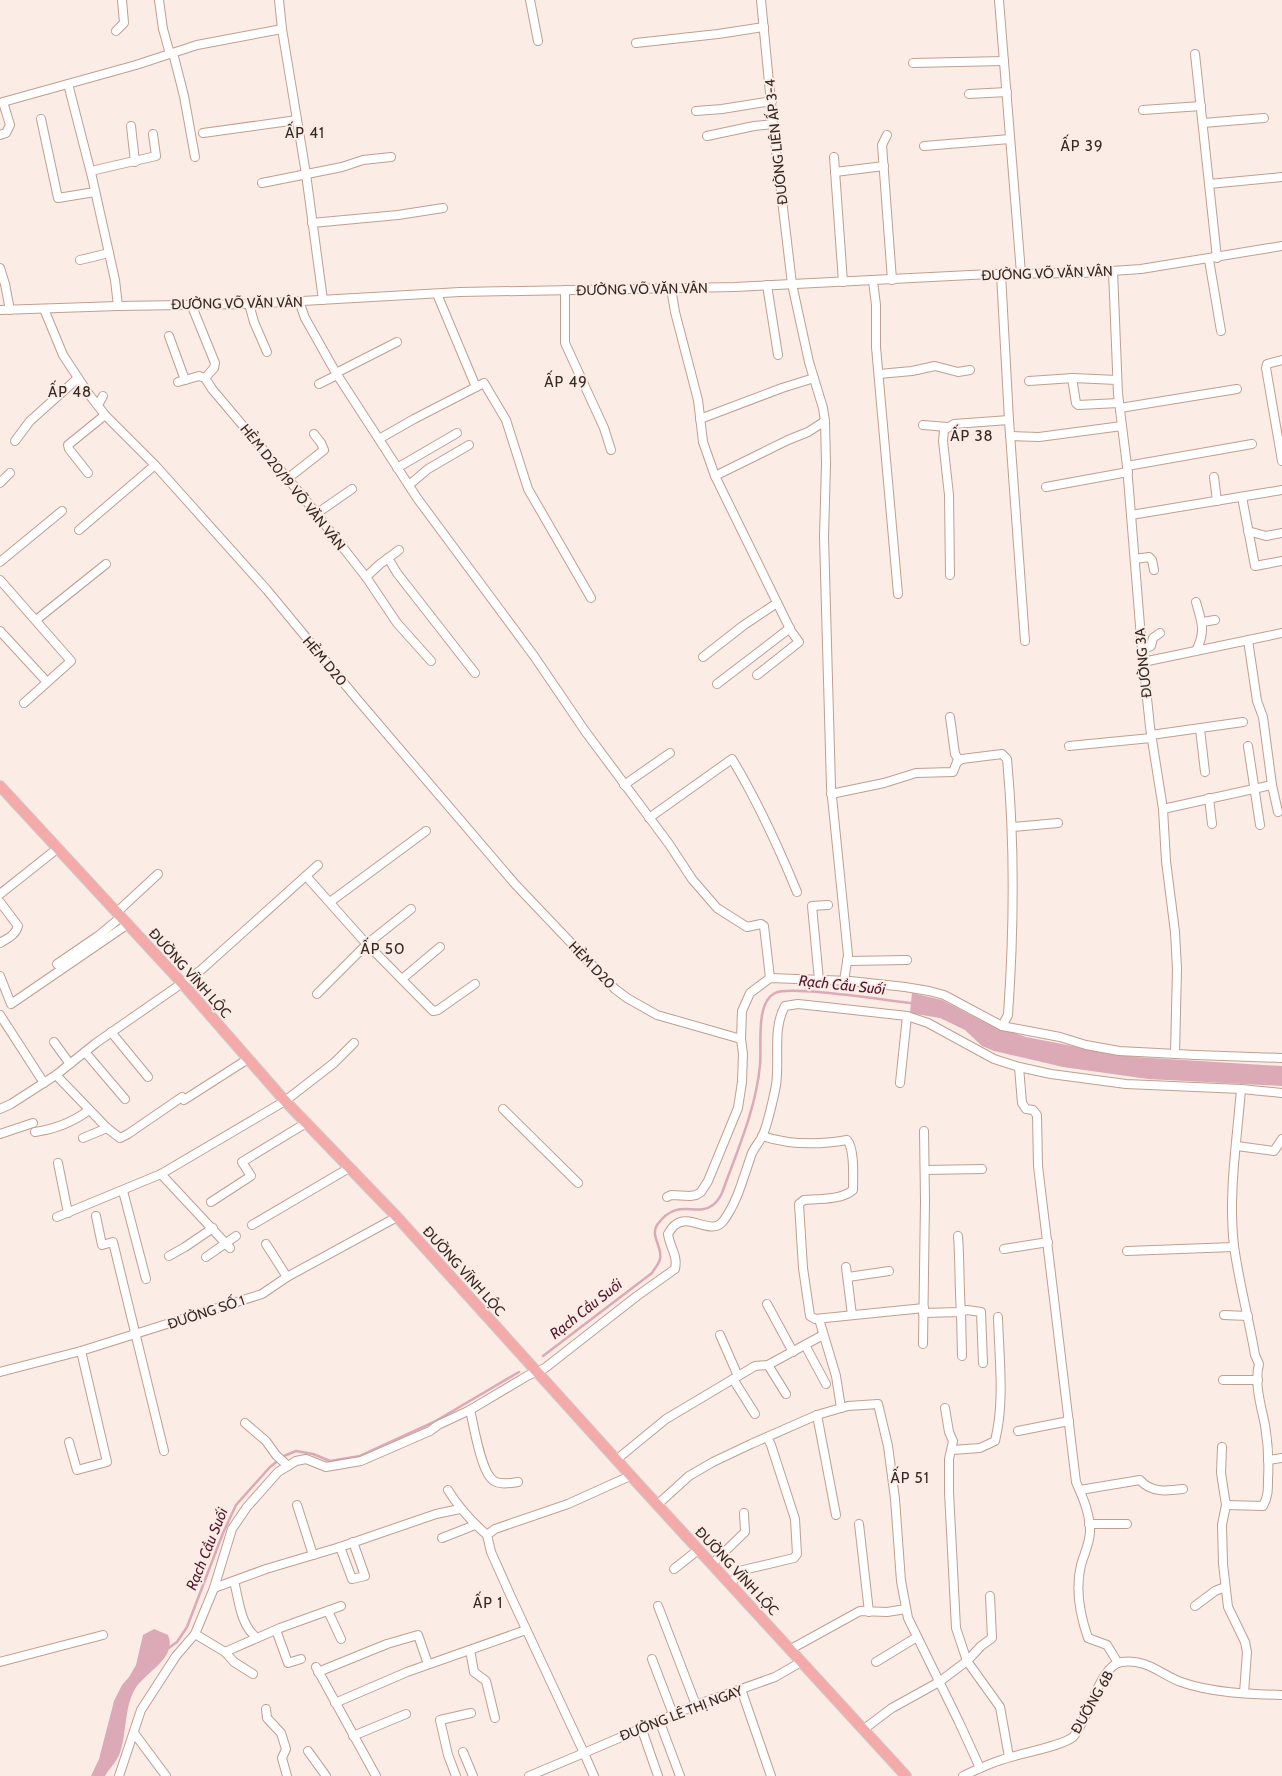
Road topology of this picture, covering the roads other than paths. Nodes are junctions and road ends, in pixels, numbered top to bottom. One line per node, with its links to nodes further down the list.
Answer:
1 (122, 0): 9 (street)
2 (159, 0): 12 (street)
3 (280, 0): 8 (street)
4 (530, 0): 10 (street)
5 (761, 0): 7 (street, ĐƯỜNG LIÊN ẤP 3-4)
6 (999, 0): 14 (street)
7 (764, 27): 11 (street); 19 (street, ĐƯỜNG LIÊN ẤP 3-4)
8 (282, 29): 12 (street); 25 (street)
9 (116, 32)
10 (538, 41)
11 (636, 43)
12 (171, 53): 16 (street); 36 (street)
13 (1195, 54): 20 (street)
14 (1004, 61): 15 (street); 17 (street)
15 (913, 64)
16 (68, 84): 31 (street); 41 (street)
17 (1007, 92): 18 (street); 34 (street)
18 (969, 94)
19 (772, 101): 22 (street); 27 (street, ĐƯỜNG LIÊN ẤP 3-4)
20 (1202, 106): 21 (street); 26 (street)
21 (1143, 110)
22 (696, 111)
23 (1264, 118): 26 (street)
24 (41, 119): 47 (street)
25 (297, 120): 29 (street); 43 (street)
26 (1203, 123): 46 (street)
27 (773, 124): 33 (street); 61 (street, ĐƯỜNG LIÊN ẤP 3-4)
28 (130, 126): 39 (street)
29 (203, 133)
30 (153, 134): 39 (street)
31 (0, 135)
32 (887, 135): 40 (street)
33 (707, 136)
34 (1010, 139): 35 (street); 56 (street)
35 (924, 146)
36 (195, 157)
37 (392, 157): 43 (street)
38 (834, 157): 42 (street)
39 (135, 162): 41 (street)
40 (884, 166): 42 (street); 58 (street)
41 (91, 171): 47 (street)
42 (835, 172): 60 (street)
43 (306, 174): 45 (street); 49 (street)
44 (1282, 177): 46 (street)
45 (262, 183)
46 (1209, 184): 52 (street)
47 (95, 192): 51 (street)
48 (443, 208): 49 (street)
49 (312, 223): 66 (street)
50 (1282, 246): 52 (street, ĐƯỜNG VÕ VĂN VÂN)
51 (109, 253): 53 (street); 70 (street)
52 (1213, 259): 55 (street, ĐƯỜNG VÕ VĂN VÂN); 74 (street)
53 (80, 260)
54 (0, 268): 73 (street)
55 (1113, 271): 56 (street, ĐƯỜNG VÕ VĂN VÂN); 87 (street, ĐƯỜNG 3A)
56 (1022, 273): 57 (street, ĐƯỜNG VÕ VĂN VÂN)
57 (1001, 274): 58 (street, ĐƯỜNG VÕ VĂN VÂN); 96 (street)
58 (892, 280): 59 (street, ĐƯỜNG VÕ VĂN VÂN)
59 (873, 281): 60 (street, ĐƯỜNG VÕ VĂN VÂN); 82 (street)
60 (843, 282): 61 (street, ĐƯỜNG VÕ VĂN VÂN)
61 (792, 284): 62 (street, ĐƯỜNG VÕ VĂN VÂN); 85 (street, ĐƯỜNG LIÊN ẤP 3-4)
62 (767, 285): 63 (street, ĐƯỜNG VÕ VĂN VÂN); 78 (street)
63 (671, 288): 64 (street, ĐƯỜNG VÕ VĂN VÂN); 94 (street)
64 (565, 290): 65 (street, ĐƯỜNG VÕ VĂN VÂN); 107 (street)
65 (437, 294): 66 (street, ĐƯỜNG VÕ VĂN VÂN); 90 (street)
66 (323, 300): 67 (street, ĐƯỜNG VÕ VĂN VÂN)
67 (299, 301): 69 (street, ĐƯỜNG VÕ VĂN VÂN); 81 (street)
68 (191, 304): 69 (street, ĐƯỜNG VÕ VĂN VÂN); 70 (street, ĐƯỜNG VÕ VĂN VÂN); 84 (street)
69 (249, 304): 77 (street)
70 (118, 306): 71 (street, ĐƯỜNG VÕ VĂN VÂN)
71 (44, 309): 73 (street, ĐƯỜNG VÕ VĂN VÂN); 83 (street, HẺM D20)
72 (0, 310): 73 (street, ĐƯỜNG VÕ VĂN VÂN)
73 (10, 310)
74 (1221, 330)
75 (169, 336): 84 (street)
76 (397, 342): 81 (street)
77 (267, 352)
78 (778, 355)
79 (1282, 360): 108 (street)
80 (970, 370): 82 (street)
81 (336, 374): 89 (street); 103 (street)
82 (879, 374): 140 (street)
83 (78, 378): 93 (street, HẺM D20); 104 (street)
84 (205, 378): 116 (street, HẺM D20/19 VÕ VĂN VÂN)
85 (814, 378): 94 (street); 95 (street, ĐƯỜNG LIÊN ẤP 3-4)
86 (1072, 378): 87 (street); 88 (street); 92 (street)
87 (1117, 380): 92 (street, ĐƯỜNG 3A)
88 (1029, 381)
89 (319, 384)
90 (476, 387): 103 (street); 141 (street)
91 (1237, 389): 92 (street)
92 (1119, 405): 98 (street, ĐƯỜNG 3A)
93 (105, 415): 109 (street, HẺM D20); 113 (street)
94 (700, 420): 114 (street)
95 (825, 420): 114 (street); 176 (street, ĐƯỜNG LIÊN ẤP 3-4)
96 (1009, 420): 99 (street); 102 (street)
97 (923, 425): 99 (street)
98 (1122, 426): 102 (street); 111 (street, ĐƯỜNG 3A)
99 (947, 427): 137 (street)
100 (457, 433): 110 (street)
101 (314, 434): 116 (street)
102 (1010, 436): 152 (street)
103 (379, 439): 110 (street)
104 (15, 441)
105 (1252, 444): 111 (street)
106 (469, 445): 118 (street)
107 (610, 450)
108 (1282, 461)
109 (155, 466): 127 (street); 215 (street, HẺM D20)
110 (398, 468): 118 (street)
111 (1128, 469): 119 (street); 126 (street, ĐƯỜNG 3A)
112 (10, 473): 117 (street)
113 (88, 473)
114 (715, 476): 143 (street)
115 (1214, 477): 123 (street)
116 (287, 479): 125 (street, HẺM D20/19 VÕ VĂN VÂN)
117 (0, 483)
118 (409, 485): 172 (street)
119 (1046, 487)
120 (352, 490): 125 (street)
121 (1282, 490): 122 (street)
122 (1242, 497): 123 (street); 128 (street)
123 (1217, 501): 126 (street)
124 (62, 511): 134 (street)
125 (316, 514): 138 (street, HẺM D20/19 VÕ VĂN VÂN)
126 (1131, 515): 132 (street, ĐƯỜNG 3A)
127 (79, 530)
128 (1248, 530): 129 (street); 133 (street)
129 (1282, 533)
130 (399, 550): 131 (street)
131 (388, 558): 138 (street); 158 (street)
132 (1135, 559): 136 (street); 153 (street, ĐƯỜNG 3A)
133 (1282, 561)
134 (0, 562)
135 (106, 564): 144 (street)
136 (1154, 570)
137 (950, 575)
138 (366, 576): 156 (street, HẺM D20/19 VÕ VĂN VÂN)
139 (0, 580): 144 (street)
140 (898, 594)
141 (591, 598)
142 (1196, 602): 146 (street)
143 (777, 603): 147 (street); 155 (street)
144 (36, 620): 160 (street)
145 (1215, 620): 146 (street)
146 (1202, 622): 154 (street)
147 (790, 628): 159 (street); 161 (street)
148 (0, 631): 160 (street)
149 (1282, 633): 151 (street)
150 (1160, 634): 153 (street)
151 (1248, 640): 154 (street); 173 (street)
152 (1025, 641)
153 (1142, 650): 157 (street, ĐƯỜNG 3A)
154 (1196, 651): 157 (street)
155 (703, 657)
156 (431, 661)
157 (1143, 662): 166 (street, ĐƯỜNG 3A)
158 (475, 673)
159 (757, 675)
160 (47, 682): 162 (street)
161 (717, 684)
162 (24, 703)
163 (950, 717): 170 (street)
164 (1243, 722): 165 (street)
165 (1200, 729): 166 (street); 171 (street)
166 (1151, 737): 167 (street); 178 (street, ĐƯỜNG 3A)
167 (1069, 746)
168 (1248, 746): 175 (street)
169 (670, 753): 172 (street)
170 (959, 760): 176 (street); 184 (street)
171 (1205, 772)
172 (624, 785): 180 (street)
173 (1272, 785): 175 (street); 179 (street)
174 (0, 786): 186 (main road, ĐƯỜNG VĨNH LỘC)
175 (1254, 789): 177 (street); 183 (street)
176 (831, 794): 201 (street, ĐƯỜNG LIÊN ẤP 3-4)
177 (1208, 798): 178 (street); 182 (street)
178 (1163, 809): 219 (street, ĐƯỜNG 3A)
179 (1278, 812)
180 (649, 818): 190 (street); 204 (street)
181 (1058, 823): 184 (street)
182 (1212, 824)
183 (1260, 826)
184 (1012, 827): 213 (street)
185 (426, 830): 193 (street)
186 (58, 848): 191 (street); 196 (main road, ĐƯỜNG VĨNH LỘC)
187 (318, 865): 189 (street)
188 (158, 874): 196 (street)
189 (306, 876): 193 (street); 208 (street)
190 (797, 892)
191 (0, 894)
192 (0, 902): 197 (street)
193 (330, 902): 198 (street)
194 (828, 905): 206 (street)
195 (411, 909): 198 (street)
196 (122, 917): 202 (street); 203 (street); 208 (main road, ĐƯỜNG VĨNH LỘC)
197 (0, 943)
198 (367, 944): 205 (street); 210 (street)
199 (440, 947): 205 (street)
200 (907, 960): 201 (street)
201 (847, 961): 207 (street, ĐƯỜNG LIÊN ẤP 3-4)
202 (57, 964)
203 (0, 976)
204 (770, 978): 206 (street); 215 (street)
205 (402, 979): 209 (street)
206 (819, 980): 207 (street)
207 (844, 981): 213 (street)
208 (182, 983): 214 (street); 221 (main road, ĐƯỜNG VĨNH LỘC)
209 (475, 984)
210 (317, 994)
211 (0, 1015): 226 (street)
212 (907, 1016): 223 (street); 227 (street); 241 (street)
213 (1002, 1026): 219 (street)
214 (111, 1032): 218 (street); 225 (street)
215 (741, 1039): 252 (street)
216 (54, 1042): 222 (street)
217 (354, 1044): 231 (street)
218 (85, 1052): 222 (street); 230 (street)
219 (1174, 1054): 220 (street)
220 (1282, 1058)
221 (248, 1059): 231 (main road, ĐƯỜNG VĨNH LỘC); 237 (street)
222 (70, 1064): 224 (street)
223 (1019, 1067): 228 (street); 262 (street)
224 (56, 1075): 226 (street); 234 (street)
225 (148, 1077)
226 (44, 1083): 232 (street)
227 (900, 1083)
228 (1241, 1089): 229 (street); 244 (street)
229 (1282, 1094)
230 (125, 1099)
231 (285, 1101): 236 (main road, ĐƯỜNG VĨNH LỘC); 249 (street)
232 (0, 1109)
233 (503, 1109): 250 (street)
234 (88, 1110): 237 (street); 239 (street)
235 (33, 1123): 240 (street)
236 (306, 1123): 246 (main road, ĐƯỜNG VĨNH LỘC); 253 (street)
237 (107, 1128): 242 (street)
238 (924, 1131): 248 (street)
239 (35, 1132)
240 (0, 1134)
241 (762, 1136): 282 (street); 294 (street)
242 (83, 1138)
243 (1282, 1138): 244 (street)
244 (1237, 1146): 265 (street)
245 (58, 1164): 254 (street)
246 (349, 1168): 257 (main road, ĐƯỜNG VĨNH LỘC); 258 (street)
247 (982, 1169): 248 (street)
248 (925, 1170): 276 (street)
249 (161, 1174): 251 (street); 259 (street)
250 (578, 1183)
251 (123, 1191): 254 (street); 274 (street)
252 (667, 1197)
253 (211, 1202)
254 (68, 1213): 256 (street)
255 (96, 1216): 283 (street)
256 (57, 1217)
257 (396, 1217): 273 (street, ĐƯỜNG SỐ 1); 294 (main road, ĐƯỜNG VĨNH LỘC)
258 (252, 1225)
259 (213, 1228): 264 (street); 268 (street)
260 (236, 1236): 264 (street)
261 (958, 1236): 277 (street)
262 (1048, 1242): 266 (street); 305 (street)
263 (266, 1244): 273 (street)
264 (228, 1246): 269 (street)
265 (1234, 1247): 267 (street); 280 (street)
266 (1004, 1249)
267 (1127, 1251)
268 (169, 1256)
269 (206, 1257)
270 (846, 1267): 272 (street)
271 (889, 1271): 272 (street)
272 (848, 1276): 278 (street)
273 (287, 1277): 283 (street, ĐƯỜNG SỐ 1)
274 (146, 1279)
275 (767, 1304): 289 (street)
276 (923, 1310): 277 (street); 278 (street); 286 (street)
277 (961, 1312): 290 (street); 291 (street)
278 (852, 1315): 282 (street)
279 (1224, 1315): 280 (street)
280 (1248, 1316): 297 (street)
281 (998, 1317): 311 (street)
282 (819, 1318): 285 (street)
283 (135, 1334): 288 (street, ĐƯỜNG SỐ 1); 312 (street)
284 (720, 1335): 295 (street)
285 (823, 1335): 287 (street); 300 (street)
286 (922, 1344)
287 (805, 1345): 289 (street); 298 (street)
288 (80, 1351): 293 (street, ĐƯỜNG SỐ 1); 309 (street)
289 (794, 1352): 292 (street)
290 (962, 1356)
291 (983, 1363)
292 (768, 1365): 295 (street); 299 (street)
293 (0, 1372)
294 (537, 1372): 302 (street); 314 (main road, ĐƯỜNG VĨNH LỘC)
295 (736, 1378): 303 (street); 314 (street)
296 (1223, 1380): 297 (street)
297 (1258, 1380): 315 (street)
298 (826, 1384)
299 (786, 1394)
300 (841, 1408): 304 (street); 348 (street)
301 (945, 1408): 311 (street)
302 (470, 1410): 316 (street); 318 (street)
303 (755, 1414)
304 (816, 1415): 308 (street); 327 (street)
305 (1069, 1421): 307 (street); 321 (street)
306 (245, 1423): 316 (street)
307 (1018, 1430)
308 (767, 1437): 323 (street); 341 (street)
309 (69, 1442)
310 (1222, 1447): 324 (street)
311 (952, 1450): 363 (street)
312 (164, 1451)
313 (1282, 1458): 315 (street)
314 (616, 1460): 317 (main road, ĐƯỜNG VĨNH LỘC)
315 (1268, 1460): 324 (street)
316 (285, 1464): 343 (street)
317 (630, 1476): 323 (main road, ĐƯỜNG VĨNH LỘC); 332 (street)
318 (518, 1482)
319 (1183, 1489): 321 (street)
320 (448, 1490): 325 (street)
321 (1080, 1490): 329 (street)
322 (297, 1505): 337 (street)
323 (657, 1505): 336 (main road, ĐƯỜNG VĨNH LỘC)
324 (1226, 1505): 342 (street)
325 (460, 1509): 331 (street); 334 (street)
326 (744, 1513): 338 (street)
327 (836, 1514)
328 (859, 1524): 350 (street)
329 (1089, 1524): 330 (street); 367 (street)
330 (1127, 1524)
331 (475, 1525): 332 (street); 333 (street)
332 (487, 1535): 352 (street)
333 (442, 1538)
334 (352, 1542): 335 (street); 335 (street)
335 (340, 1547): 337 (street)
336 (698, 1550): 338 (main road, ĐƯỜNG VĨNH LỘC); 339 (street)
337 (313, 1555): 340 (street)
338 (712, 1564): 341 (main road, ĐƯỜNG VĨNH LỘC)
339 (674, 1569)
340 (234, 1581): 343 (street); 356 (street)
341 (730, 1584): 359 (main road, ĐƯỜNG VĨNH LỘC)
342 (1225, 1587): 347 (street); 372 (street)
343 (214, 1588): 353 (street)
344 (990, 1596): 363 (street)
345 (340, 1606): 349 (street)
346 (658, 1606): 375 (street)
347 (1196, 1606)
348 (906, 1609): 350 (street); 355 (street)
349 (328, 1611): 351 (street); 357 (street)
350 (869, 1612): 359 (street)
351 (276, 1630): 356 (street); 361 (street)
352 (526, 1630): 358 (street); 388 (street)
353 (194, 1634): 360 (street); 384 (street)
354 (103, 1635): 364 (street)
355 (917, 1637): 366 (street); 370 (street)
356 (257, 1638): 360 (street)
357 (340, 1639)
358 (470, 1650): 368 (street); 380 (street)
359 (791, 1650): 365 (main road, ĐƯỜNG VĨNH LỘC)
360 (225, 1652): 369 (street)
361 (302, 1659)
362 (652, 1659): 379 (street)
363 (968, 1661): 370 (street); 389 (street)
364 (0, 1662)
365 (801, 1662): 371 (street, ĐƯỜNG LÊ THỊ NGAY); 383 (main road, ĐƯỜNG VĨNH LỘC)
366 (876, 1662)
367 (1118, 1663): 372 (street, ĐƯỜNG 6B); 389 (street, ĐƯỜNG 6B)
368 (428, 1664): 374 (street); 374 (street)
369 (253, 1674)
370 (939, 1682): 383 (street); 390 (street)
371 (742, 1689): 375 (street, ĐƯỜNG LÊ THỊ NGAY); 402 (street)
372 (1244, 1693): 373 (street, ĐƯỜNG 6B)
373 (1282, 1695)
374 (335, 1703): 385 (street)
375 (696, 1705): 379 (street, ĐƯỜNG LÊ THỊ NGAY)
376 (266, 1709): 393 (street)
377 (471, 1713): 396 (street)
378 (406, 1714): 385 (street)
379 (672, 1714): 381 (street, ĐƯỜNG LÊ THỊ NGAY)
380 (495, 1718)
381 (659, 1720): 382 (street, ĐƯỜNG LÊ THỊ NGAY); 401 (street)
382 (641, 1727): 388 (street, ĐƯỜNG LÊ THỊ NGAY); 400 (street)
383 (864, 1729): 403 (main road, ĐƯỜNG VĨNH LỘC)
384 (134, 1733): 391 (street); 392 (street)
385 (353, 1736): 395 (street)
386 (308, 1750): 394 (street)
387 (463, 1752): 397 (street)
388 (584, 1753): 398 (street, ĐƯỜNG LÊ THỊ NGAY); 399 (street)
389 (1009, 1757): 390 (street, ĐƯỜNG 6B)
390 (980, 1768): 404 (street, ĐƯỜNG 6B)
391 (119, 1776)
392 (166, 1776)
393 (287, 1776)
394 (326, 1776)
395 (376, 1776)
396 (456, 1776)
397 (473, 1776)
398 (529, 1776)
399 (594, 1776)
400 (658, 1776)
401 (680, 1776)
402 (771, 1776)
403 (906, 1776)
404 (963, 1776)

